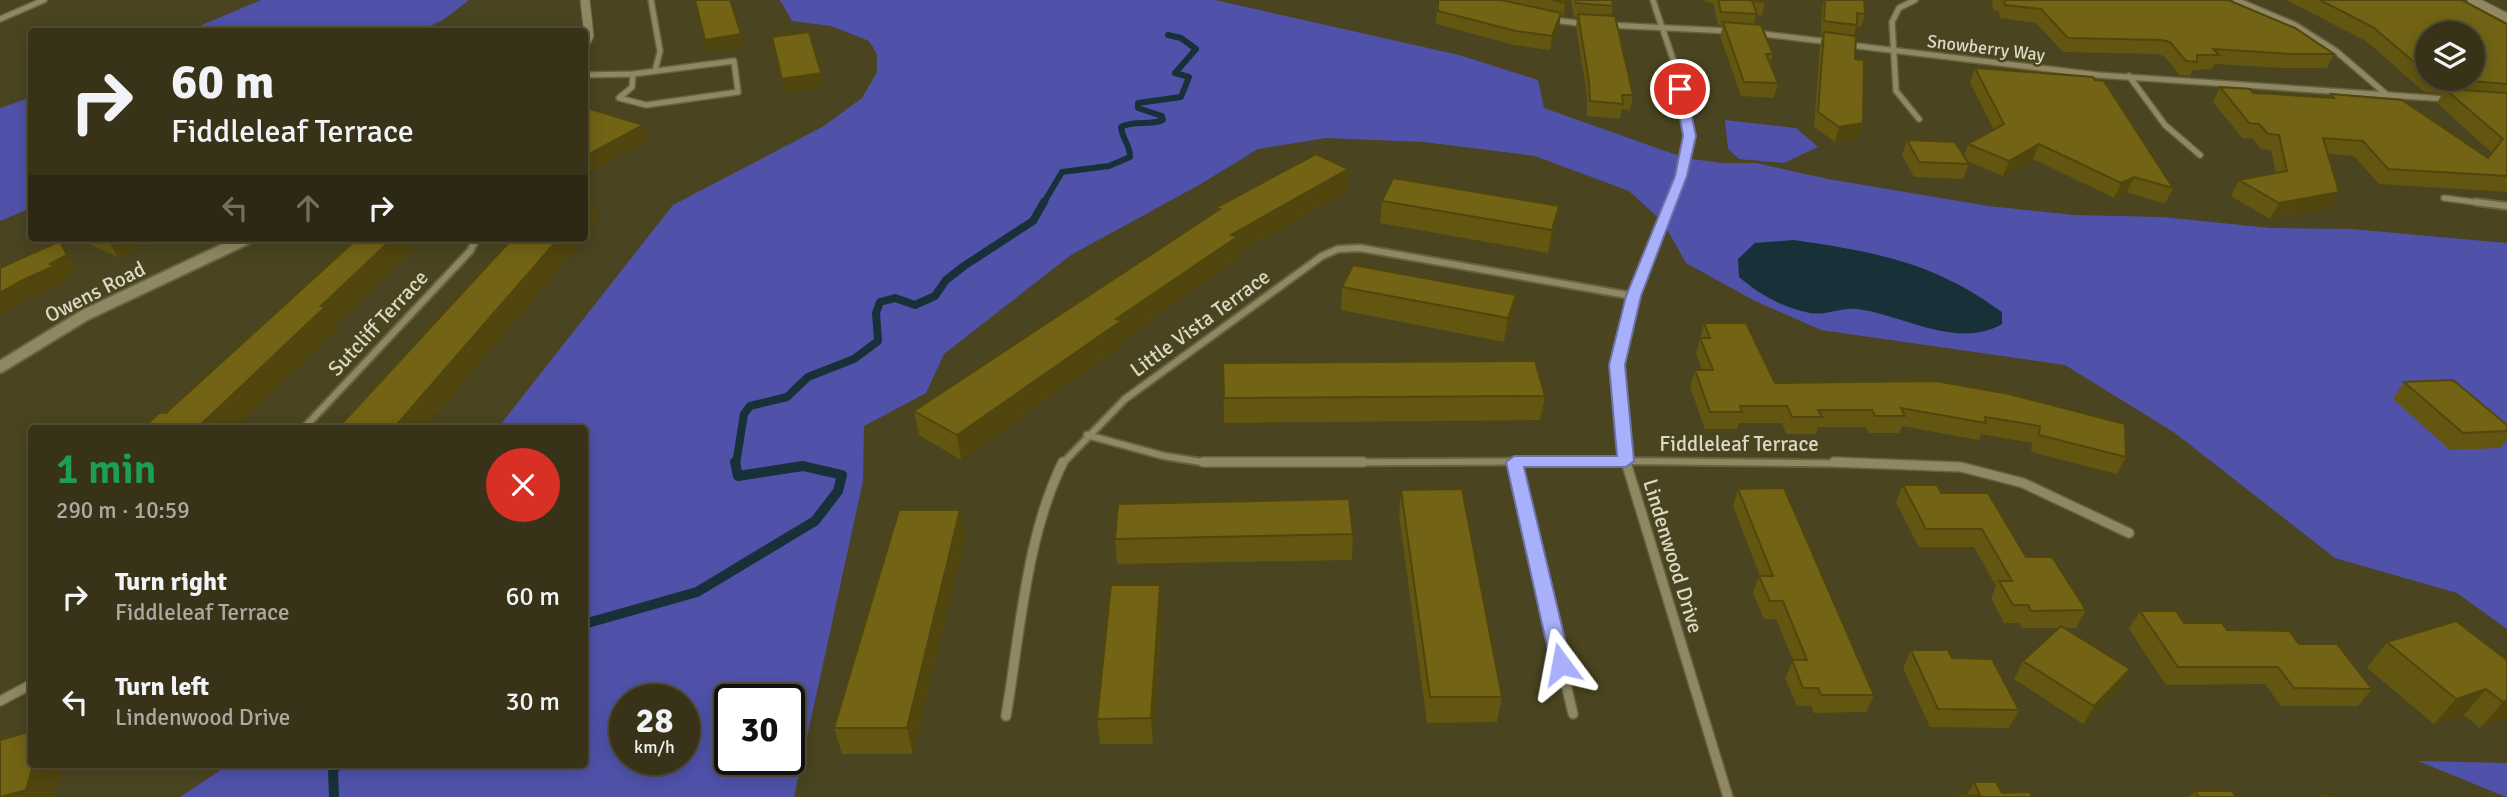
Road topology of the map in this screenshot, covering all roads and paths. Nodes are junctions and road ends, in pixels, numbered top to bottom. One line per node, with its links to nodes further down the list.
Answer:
1 (44, 0): 9 (street)
2 (586, 0): 14 (street)
3 (651, 0): 16 (street)
4 (1653, 0): 11 (street, Lindenwood Drive)
5 (1915, 0): 15 (street)
6 (2236, 0): 20 (street)
7 (2472, 0): 8 (street)
8 (2507, 18)
9 (0, 19)
10 (1546, 19): 11 (street)
11 (1662, 27): 12 (street); 28 (street, Lindenwood Drive)
12 (1734, 31)
13 (1747, 32): 15 (street, Snowberry Way)
14 (588, 38)
15 (1894, 51): 19 (street, Snowberry Way); 22 (street)
16 (655, 71): 17 (street); 17 (street)
17 (633, 74): 18 (street)
18 (588, 75)
19 (2129, 76): 20 (street, Snowberry Way); 23 (street)
20 (2386, 95): 21 (street, Snowberry Way)
21 (2456, 100)
22 (1919, 119)
23 (2200, 155)
24 (2444, 198): 25 (street)
25 (2507, 206)
26 (240, 242): 29 (street, Owens Road)
27 (475, 242): 30 (street, Sutcliff Terrace)
28 (1633, 296): 31 (street, Little Vista Terrace); 32 (street, Lindenwood Drive)
29 (0, 367)
30 (307, 425)
31 (1087, 435): 33 (street, Fiddleleaf Terrace); 38 (street, Little Vista Terrace)
32 (1626, 461): 33 (street, Fiddleleaf Terrace); 34 (street, Fiddleleaf Terrace); 39 (street, Lindenwood Drive)
33 (1514, 462): 37 (street)
34 (2129, 533)
35 (28, 686): 36 (street)
36 (0, 701)
37 (1573, 714)
38 (1006, 716)
39 (1728, 797)

